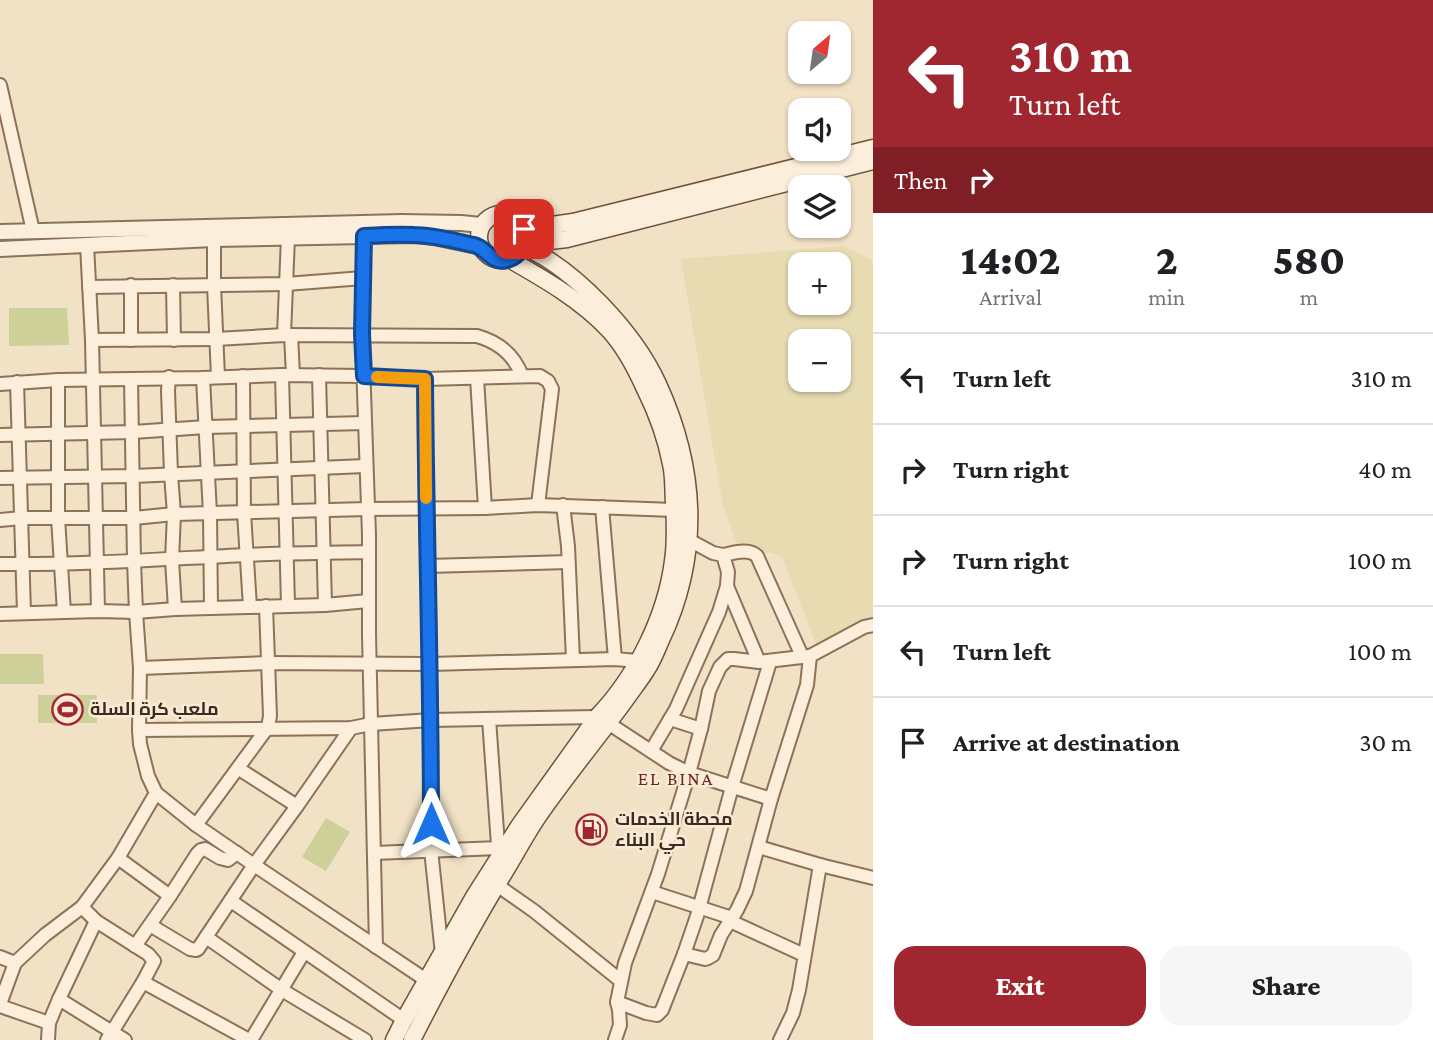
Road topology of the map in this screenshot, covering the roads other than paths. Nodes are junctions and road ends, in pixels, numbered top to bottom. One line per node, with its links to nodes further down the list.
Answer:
1 (0, 85): 2 (street)
2 (5, 132): 6 (street)
3 (873, 148): 11 (main road)
4 (873, 161): 11 (main road)
5 (481, 225): 6 (street); 11 (main road); 13 (main road)
6 (33, 231): 7 (street)
7 (0, 232)
8 (364, 236): 9 (street); 13 (street); 16 (street)
9 (288, 237): 10 (street); 17 (street)
10 (214, 239): 12 (street); 20 (street)
11 (524, 240): 15 (main road); 82 (main road)
12 (87, 245): 14 (street); 21 (street)
13 (481, 247): 15 (main road)
14 (0, 249)
15 (509, 259): 72 (main road)
16 (363, 278): 17 (street); 22 (street)
17 (286, 284): 20 (street); 23 (street)
18 (131, 285): 19 (street); 21 (street); 26 (street)
19 (173, 285): 20 (street); 27 (street)
20 (214, 285): 24 (street)
21 (89, 286): 25 (street)
22 (362, 334): 23 (street); 31 (street); 32 (street)
23 (287, 335): 24 (street); 28 (street)
24 (216, 339): 27 (street); 34 (street)
25 (92, 340): 26 (street); 40 (street)
26 (131, 340): 27 (street)
27 (174, 340)
28 (287, 375): 29 (street); 30 (street); 45 (street)
29 (319, 375): 31 (street); 44 (street)
30 (243, 376): 34 (street); 47 (street)
31 (364, 376): 38 (street); 43 (street)
32 (522, 376): 36 (street); 65 (street)
33 (169, 377): 35 (street); 37 (street); 48 (street)
34 (218, 377): 35 (street)
35 (204, 378): 46 (street)
36 (477, 378): 38 (street); 69 (street)
37 (131, 379): 40 (street); 49 (street)
38 (425, 379): 68 (street)
39 (58, 380): 40 (street); 41 (street); 50 (street)
40 (93, 380): 51 (street)
41 (17, 382): 42 (street); 52 (street)
42 (0, 384)
43 (365, 423): 44 (street); 54 (street)
44 (320, 424): 45 (street); 55 (street)
45 (282, 425): 47 (street); 57 (street)
46 (206, 427): 47 (street); 48 (street); 58 (street)
47 (243, 427): 56 (street)
48 (169, 429): 49 (street); 59 (street)
49 (133, 432): 51 (street); 60 (street)
50 (58, 433): 51 (street); 52 (street); 62 (street)
51 (94, 433): 63 (street)
52 (19, 434): 53 (street); 61 (street)
53 (0, 435)
54 (365, 466): 55 (street); 70 (street)
55 (322, 468): 57 (street); 71 (street)
56 (244, 470): 57 (street); 58 (street); 74 (street)
57 (283, 470): 73 (street)
58 (208, 471): 59 (street); 76 (street)
59 (170, 474): 60 (street); 75 (street)
60 (133, 476): 63 (street); 77 (street)
61 (20, 477): 62 (street); 64 (street); 78 (street)
62 (57, 477): 63 (street); 79 (street)
63 (95, 477): 80 (street)
64 (0, 478)
65 (538, 505): 66 (street); 69 (street)
66 (563, 505): 67 (street); 92 (street)
67 (602, 507): 72 (street); 112 (street)
68 (426, 508): 69 (street); 70 (street); 96 (street)
69 (485, 508)
70 (367, 509): 71 (street); 83 (street)
71 (323, 510): 73 (street); 84 (street)
72 (674, 510): 82 (main road)
73 (285, 511): 74 (street); 85 (street)
74 (244, 513): 76 (street); 86 (street)
75 (174, 514): 76 (street); 77 (street); 89 (street)
76 (210, 514): 88 (street)
77 (134, 517): 80 (street); 90 (street)
78 (22, 518): 79 (street); 81 (street); 94 (street)
79 (58, 518): 80 (street); 95 (street)
80 (96, 518): 91 (street)
81 (0, 520)
82 (682, 539): 87 (street); 114 (main road); 123 (main road)
83 (369, 552): 84 (street); 98 (street)
84 (325, 553): 85 (street); 100 (street)
85 (286, 554): 86 (street); 99 (street)
86 (246, 555): 88 (street); 102 (street)
87 (723, 555): 97 (street); 111 (street)
88 (209, 558): 89 (street); 103 (street)
89 (172, 560): 90 (street); 104 (street)
90 (134, 561): 91 (street); 107 (street)
91 (97, 562): 95 (street); 105 (street)
92 (568, 562): 96 (street); 113 (street)
93 (0, 564): 94 (street)
94 (22, 564): 95 (street); 108 (street)
95 (60, 564): 106 (street)
96 (427, 566): 118 (street)
97 (727, 586): 115 (street); 121 (street)
98 (368, 601): 100 (street); 117 (street)
99 (288, 605): 100 (street); 101 (street)
100 (325, 605)
101 (266, 606): 102 (street); 116 (street)
102 (250, 607): 103 (street)
103 (211, 608): 104 (street)
104 (175, 609): 107 (street)
105 (98, 611): 106 (street); 107 (street)
106 (64, 612): 108 (street)
107 (136, 612): 119 (street)
108 (24, 613): 109 (street)
109 (0, 614)
110 (873, 625): 111 (street)
111 (806, 656): 115 (street); 134 (street)
112 (615, 659): 113 (street); 114 (street)
113 (573, 660): 118 (street)
114 (637, 662): 123 (main road)
115 (765, 662): 127 (street); 132 (street)
116 (267, 663): 117 (street); 119 (street); 125 (street)
117 (370, 663): 118 (street); 124 (street)
118 (430, 664): 122 (street)
119 (140, 668): 128 (street)
120 (489, 719): 122 (street); 123 (street); 141 (street)
121 (670, 719): 127 (street); 129 (street)
122 (431, 720): 124 (street); 138 (street)
123 (603, 720): 129 (street); 141 (main road); 146 (main road)
124 (371, 724): 126 (street); 140 (street)
125 (268, 727): 126 (street); 128 (street); 130 (street)
126 (351, 728): 135 (street)
127 (701, 729): 131 (street)
128 (139, 730): 133 (street)
129 (651, 751): 131 (street)
130 (239, 769): 135 (street); 136 (street)
131 (689, 773): 132 (street); 147 (street)
132 (732, 787): 134 (street); 150 (street)
133 (156, 793): 136 (street); 142 (street)
134 (771, 799): 137 (street)
135 (297, 806): 143 (street)
136 (196, 825): 139 (street)
137 (759, 847): 144 (street); 152 (street)
138 (431, 850): 140 (street); 141 (street); 159 (street)
139 (237, 853): 143 (street); 148 (street)
140 (374, 853): 157 (street)
141 (499, 854): 159 (main road)
142 (118, 858): 148 (street); 151 (street)
143 (254, 865): 149 (street); 157 (street)
144 (820, 865): 145 (street); 161 (street)
145 (873, 878)
146 (497, 885): 165 (street); 179 (main road)
147 (652, 892): 150 (street); 165 (street)
148 (170, 896): 154 (street)
149 (231, 901): 155 (street); 158 (street)
150 (699, 906): 152 (street); 160 (street)
151 (82, 908): 153 (street); 163 (street)
152 (731, 919): 160 (street); 161 (street)
153 (96, 921): 156 (street); 168 (street)
154 (150, 925): 155 (street); 156 (street)
155 (206, 937): 167 (street)
156 (135, 946): 166 (street)
157 (376, 947): 164 (street)
158 (304, 952): 167 (street); 171 (street)
159 (442, 954): 164 (main road)
160 (684, 954): 169 (street)
161 (804, 956): 181 (street)
162 (0, 957): 163 (street)
163 (15, 963): 170 (street)
164 (426, 980): 171 (main road)
165 (621, 981): 169 (street)
166 (143, 982): 173 (street); 176 (street)
167 (282, 990): 176 (street); 177 (street)
168 (59, 999): 172 (street); 173 (street)
169 (617, 1002): 180 (street)
170 (0, 1005): 172 (street)
171 (404, 1020): 178 (main road)
172 (49, 1023): 174 (street)
173 (110, 1036): 175 (street)
174 (48, 1040)
175 (125, 1040)
176 (250, 1040)
177 (365, 1040)
178 (394, 1040)
179 (412, 1040)
180 (615, 1040)
181 (780, 1040)

